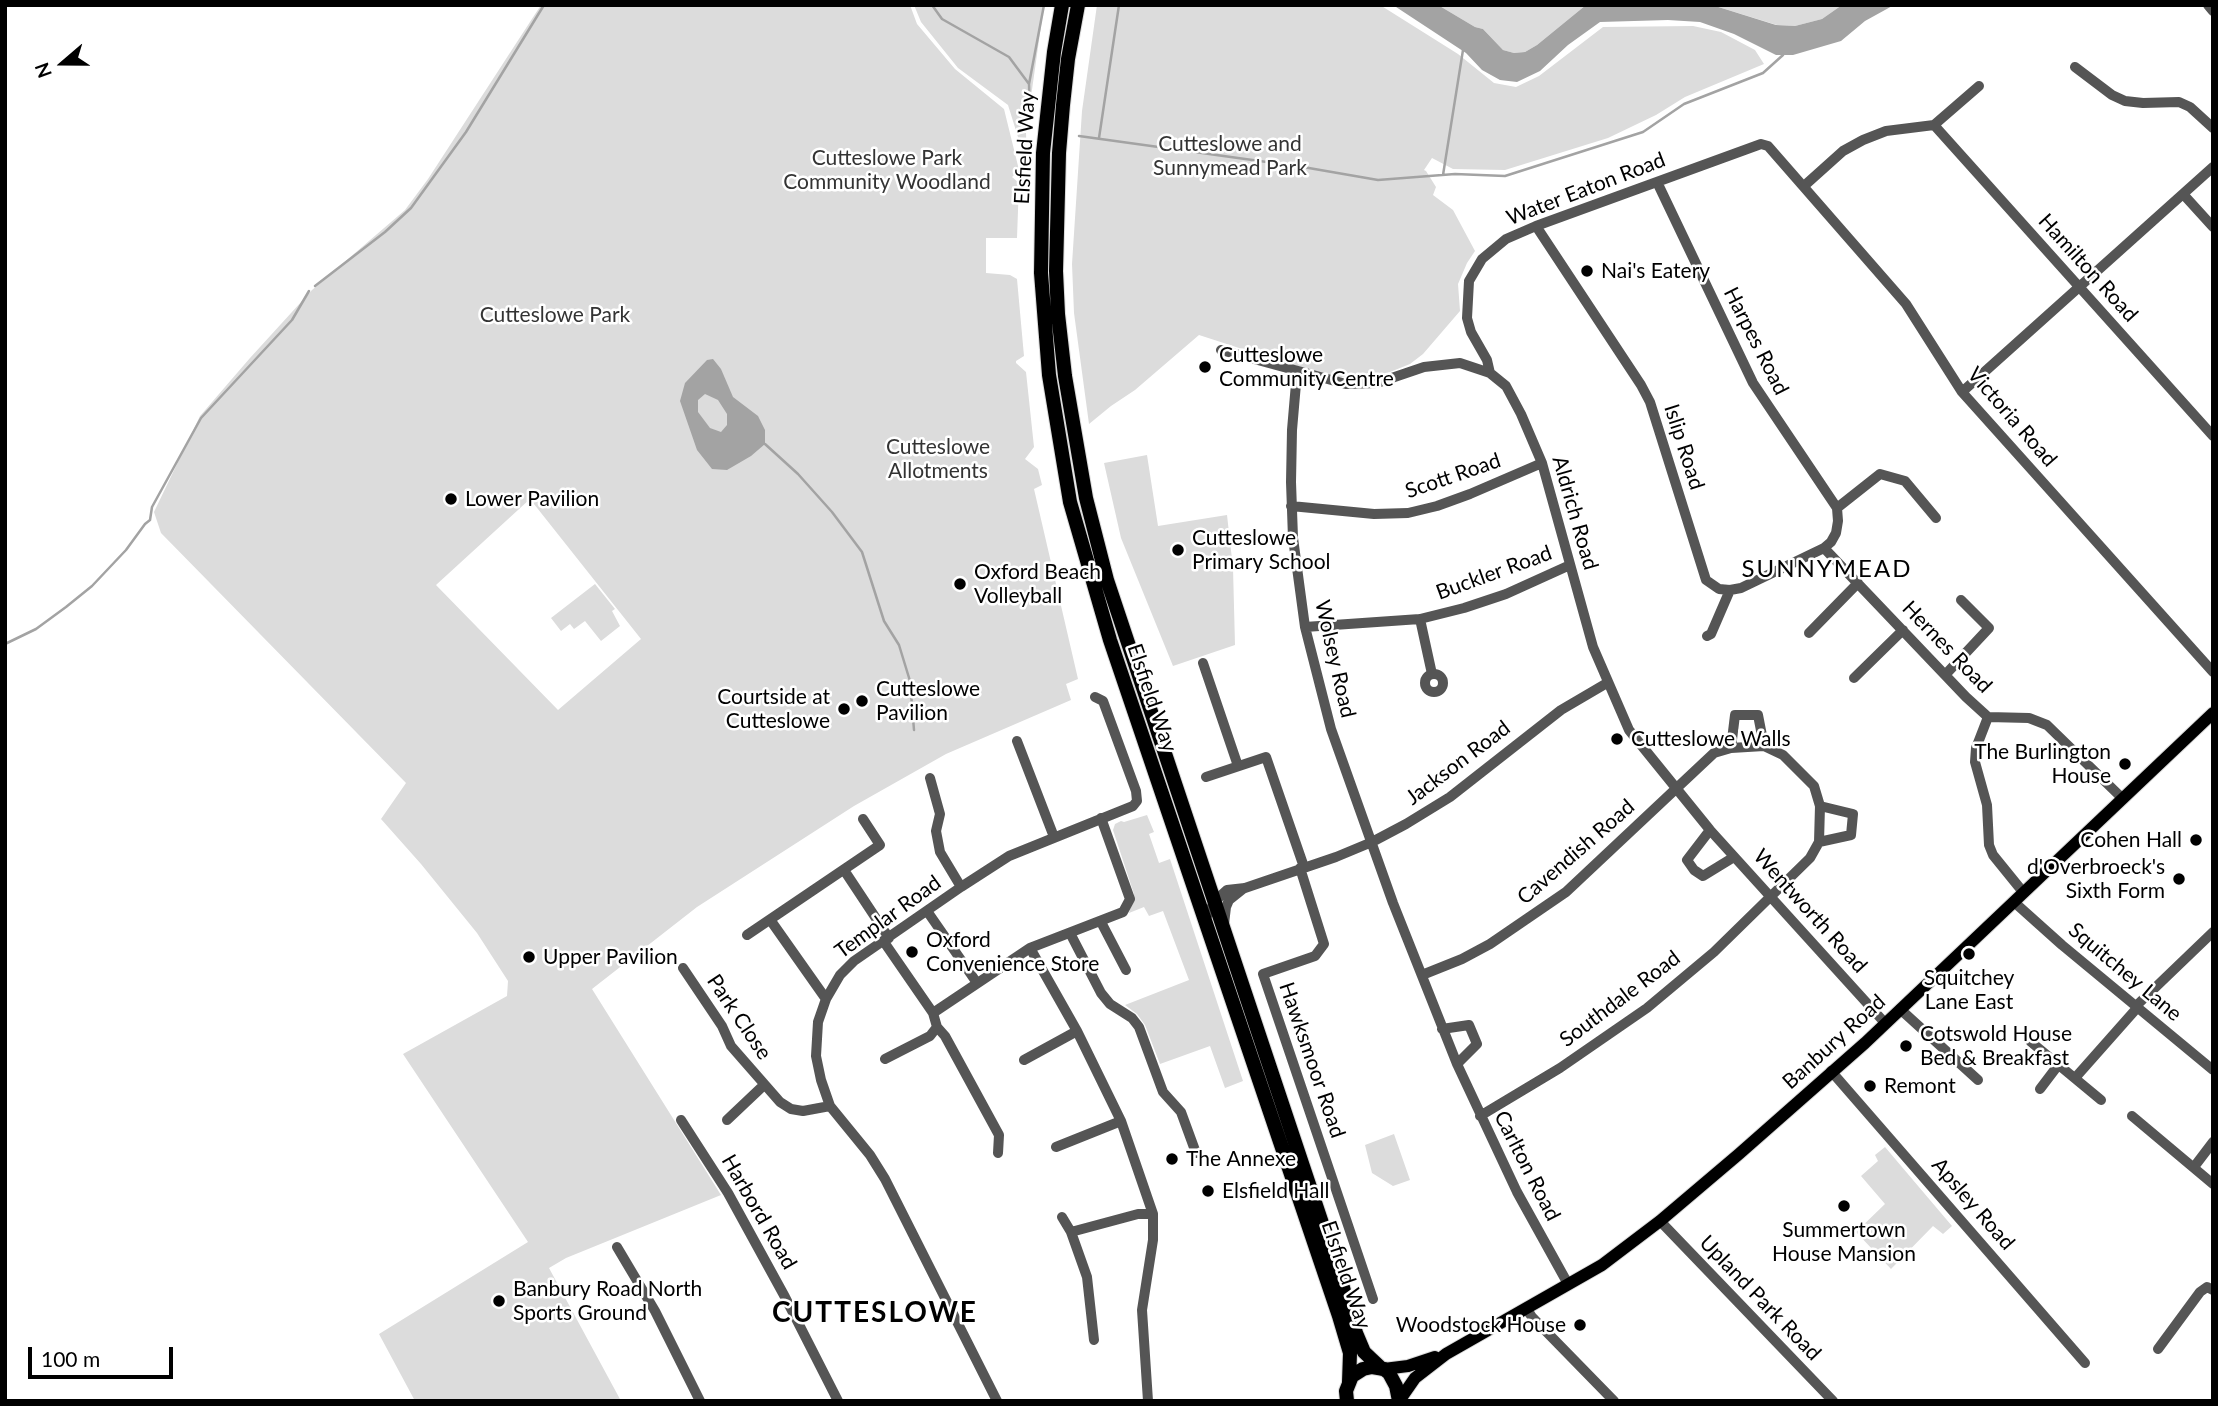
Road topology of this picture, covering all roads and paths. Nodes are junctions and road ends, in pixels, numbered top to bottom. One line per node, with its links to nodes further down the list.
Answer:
1 (1062, 5): 72 (highway, Elsfield Way)
2 (1078, 5): 69 (highway, Elsfield Way)
3 (2208, 5): 4 (street)
4 (2213, 10)
5 (2076, 68): 8 (street)
6 (1979, 86): 7 (street)
7 (1934, 125): 12 (street); 16 (street, Hamilton Road)
8 (2213, 128)
9 (1768, 146): 11 (street, Water Eaton Road); 12 (street, Victoria Road)
10 (2213, 167): 13 (street)
11 (1657, 182): 14 (street, Water Eaton Road); 25 (street, Harpes Road)
12 (1804, 186): 21 (street, Victoria Road)
13 (2183, 194): 15 (street); 16 (street)
14 (1536, 226): 17 (street, Water Eaton Road); 30 (street, Islip Road)
15 (2213, 227)
16 (2079, 287): 21 (street); 22 (street, Hamilton Road)
17 (1467, 317): 20 (street, Aldrich Road)
18 (1221, 350): 19 (street)
19 (1297, 372): 20 (street); 24 (street, Wolsey Road)
20 (1490, 373): 23 (street, Aldrich Road)
21 (1962, 392): 38 (street, Victoria Road)
22 (2213, 436)
23 (1542, 463): 24 (street, Scott Road); 28 (street, Aldrich Road)
24 (1291, 506): 33 (street, Wolsey Road)
25 (1837, 508): 26 (street); 27 (street)
26 (1936, 517)
27 (1824, 548): 29 (street, Hernes Road); 30 (street)
28 (1570, 565): 32 (street, Buckler Road); 42 (street, Aldrich Road)
29 (1858, 583): 34 (street, Hernes Road); 35 (street)
30 (1730, 590): 36 (street)
31 (1961, 600): 40 (street)
32 (1420, 619): 33 (street, Buckler Road); 39 (street)
33 (1305, 627): 60 (street, Wolsey Road)
34 (1903, 630): 40 (street, Hernes Road); 41 (street)
35 (1809, 633)
36 (1707, 636)
37 (1203, 663): 50 (street)
38 (2213, 672)
39 (1432, 674)
40 (1946, 674): 44 (street, Hernes Road)
41 (1854, 678)
42 (1607, 682): 46 (street, Aldrich Road); 60 (street, Jackson Road)
43 (1095, 697): 56 (street, Templar Road)
44 (1989, 717): 54 (street, Hernes Road); 68 (street, Squitchey Lane)
45 (2210, 719): 54 (main road, Banbury Road)
46 (1629, 730): 53 (street, Wentworth Road)
47 (1017, 741): 59 (street)
48 (1764, 746): 49 (street); 49 (street); 55 (street)
49 (1731, 748): 53 (street, Cavendish Road)
50 (1238, 766): 51 (street); 63 (street)
51 (1206, 777)
52 (930, 778): 65 (street)
53 (1675, 789): 58 (street, Wentworth Road); 83 (street, Cavendish Road)
54 (2122, 798): 68 (main road, Banbury Road)
55 (1820, 806): 61 (street); 61 (street)
56 (1101, 818): 59 (street, Templar Road); 74 (street)
57 (863, 819): 64 (street)
58 (1710, 830): 62 (street, Wentworth Road); 62 (street, Wentworth Road)
59 (1054, 837): 65 (street, Templar Road)
60 (1372, 842): 63 (street, Jackson Road); 70 (street, Wolsey Road)
61 (1819, 842): 67 (street, Southdale Road)
62 (1734, 857): 67 (street, Wentworth Road)
63 (1302, 868): 66 (street, Jackson Road); 124 (street, Hawksmoor Road)
64 (844, 870): 73 (street); 79 (street)
65 (961, 887): 71 (street, Templar Road)
66 (1245, 888): 69 (street, Jackson Road); 75 (street)
67 (1770, 897): 89 (street, Wentworth Road); 106 (street, Southdale Road)
68 (2018, 897): 86 (street, Squitchey Lane); 87 (main road, Banbury Road)
69 (1215, 901): 72 (street); 75 (highway, Elsfield Way)
70 (1393, 903): 83 (street, Carlton Road)
71 (927, 911): 79 (street, Templar Road); 84 (street)
72 (1205, 919): 131 (highway, Elsfield Way)
73 (771, 921): 78 (street); 85 (street)
74 (1101, 922): 77 (street); 82 (street)
75 (1223, 927): 130 (highway, Elsfield Way)
76 (2213, 932): 86 (street)
77 (1070, 933): 80 (street); 114 (street)
78 (747, 935)
79 (887, 940): 85 (street, Templar Road); 88 (street)
80 (1030, 948): 84 (street); 92 (street)
81 (683, 968): 102 (street, Park Close)
82 (1126, 970)
83 (1422, 975): 91 (street, Carlton Road)
84 (977, 984): 88 (street)
85 (826, 999): 105 (street, Templar Road)
86 (2137, 1007): 98 (street, Squitchey Lane); 100 (street)
87 (1900, 1009): 89 (main road, Banbury Road); 101 (street)
88 (933, 1013): 90 (street)
89 (1885, 1023): 99 (main road, Banbury Road)
90 (937, 1027): 94 (street); 113 (street)
91 (1442, 1029): 96 (street, Carlton Road); 96 (street)
92 (1077, 1031): 95 (street); 110 (street)
93 (2031, 1042): 97 (street)
94 (885, 1059)
95 (1024, 1060)
96 (1457, 1064): 106 (street, Carlton Road)
97 (2059, 1064): 100 (street); 103 (street)
98 (2213, 1070)
99 (1831, 1071): 119 (main road, Banbury Road); 129 (street, Apsley Road)
100 (2075, 1078): 104 (street)
101 (1978, 1080)
102 (764, 1086): 105 (street, Park Close); 109 (street, Park Close)
103 (2040, 1089)
104 (2101, 1101)
105 (830, 1106): 134 (street, Templar Road)
106 (1480, 1116): 122 (street, Carlton Road)
107 (2132, 1116): 115 (street)
108 (681, 1120): 133 (street, Harbord Road)
109 (727, 1120)
110 (1121, 1121): 112 (street); 117 (street)
111 (2213, 1142): 115 (street)
112 (1056, 1147)
113 (998, 1153)
114 (1196, 1153)
115 (2194, 1167): 116 (street)
116 (2213, 1184)
117 (1153, 1214): 120 (street); 135 (street)
118 (1062, 1217): 120 (street)
119 (1660, 1221): 122 (main road, Banbury Road); 138 (street, Upland Park Road)
120 (1071, 1232): 126 (street)
121 (617, 1247): 132 (street)
122 (1568, 1284): 125 (main road, Banbury Road)
123 (2213, 1290): 127 (street)
124 (1373, 1299)
125 (1526, 1308): 128 (main road, Banbury Road); 137 (street)
126 (1094, 1340)
127 (2162, 1348)
128 (1446, 1354): 130 (main road, Banbury Road); 136 (main road, Banbury Road)
129 (2085, 1363)
130 (1383, 1369): 131 (highway); 136 (highway, Elsfield Way)
131 (1345, 1394)
132 (700, 1401)
133 (838, 1401)
134 (997, 1401)
135 (1148, 1401)
136 (1399, 1401)
137 (1614, 1401)
138 (1833, 1401)

